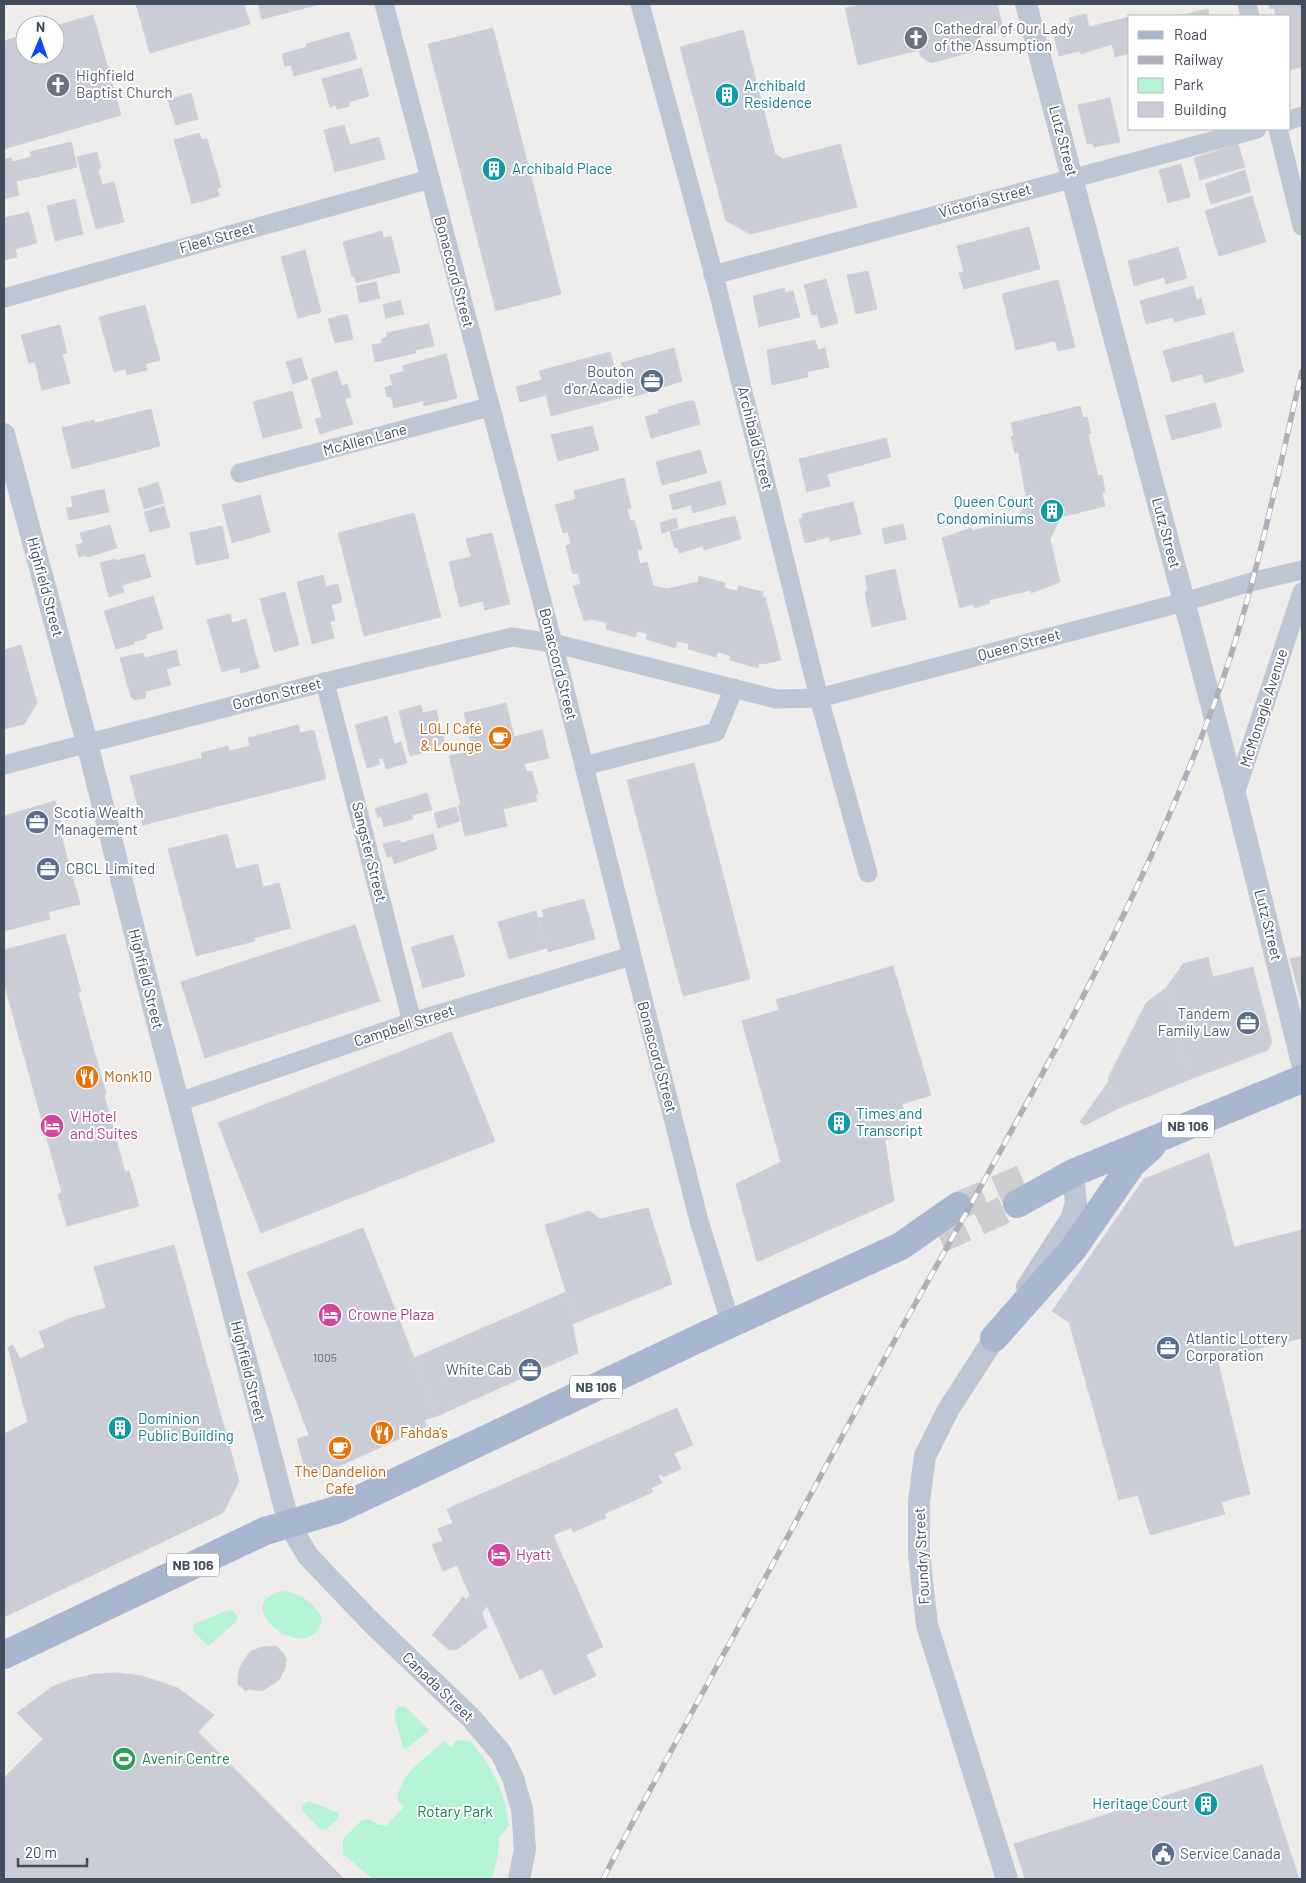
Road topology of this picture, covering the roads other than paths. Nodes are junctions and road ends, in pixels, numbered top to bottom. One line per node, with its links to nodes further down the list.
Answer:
1 (384, 4): 7 (street, Bonaccord Street)
2 (640, 4): 9 (street, Archibald Street)
3 (1026, 4): 6 (street, Lutz Street)
4 (1253, 130): 6 (street, Victoria Street)
5 (1278, 130): 8 (street)
6 (1073, 177): 9 (street, Victoria Street); 16 (street, Lutz Street)
7 (430, 179): 10 (street, Fleet Street); 11 (street, Bonaccord Street)
8 (1302, 226)
9 (713, 275): 20 (street, Archibald Street)
10 (4, 298)
11 (489, 408): 13 (street, McAllen Lane); 17 (street, Bonaccord Street)
12 (4, 434): 21 (street, Highfield Street)
13 (240, 473)
14 (1302, 570): 16 (street, Queen Street)
15 (1302, 592): 24 (street, McMonagle Avenue)
16 (1184, 602): 20 (street, Queen Street); 24 (street, Lutz Street)
17 (552, 643): 18 (street, Gordon Street); 19 (street, Queen Street); 23 (street, Bonaccord Street)
18 (326, 682): 21 (street, Gordon Street); 27 (street, Sangster Street)
19 (734, 688): 20 (street, Queen Street); 23 (street)
20 (819, 698): 25 (street, Archibald Street)
21 (87, 743): 22 (street, Gordon Street); 30 (street, Highfield Street)
22 (4, 765)
23 (584, 766): 26 (street, Bonaccord Street)
24 (1235, 794): 28 (street, Lutz Street)
25 (868, 873)
26 (631, 956): 27 (street, Campbell Street); 38 (street, Bonaccord Street)
27 (412, 1022): 30 (street, Campbell Street)
28 (1302, 1063)
29 (1302, 1079): 31 (main road, NB 106)
30 (179, 1102): 40 (street, Highfield Street)
31 (1172, 1132): 32 (main road, NB 106); 39 (main road)
32 (1073, 1173): 33 (main road, NB 106); 34 (main road, NB 106); 39 (street, Foundry Street)
33 (1033, 1174)
34 (1017, 1204)
35 (958, 1206): 37 (main road, NB 106)
36 (940, 1239): 37 (main road, NB 106)
37 (902, 1246): 38 (main road, NB 106)
38 (731, 1324): 40 (main road, NB 106)
39 (994, 1338): 43 (street, Foundry Street)
40 (289, 1524): 41 (main road, NB 106); 42 (street, Canada Street)
41 (4, 1655)
42 (519, 1879)
43 (1008, 1879)

